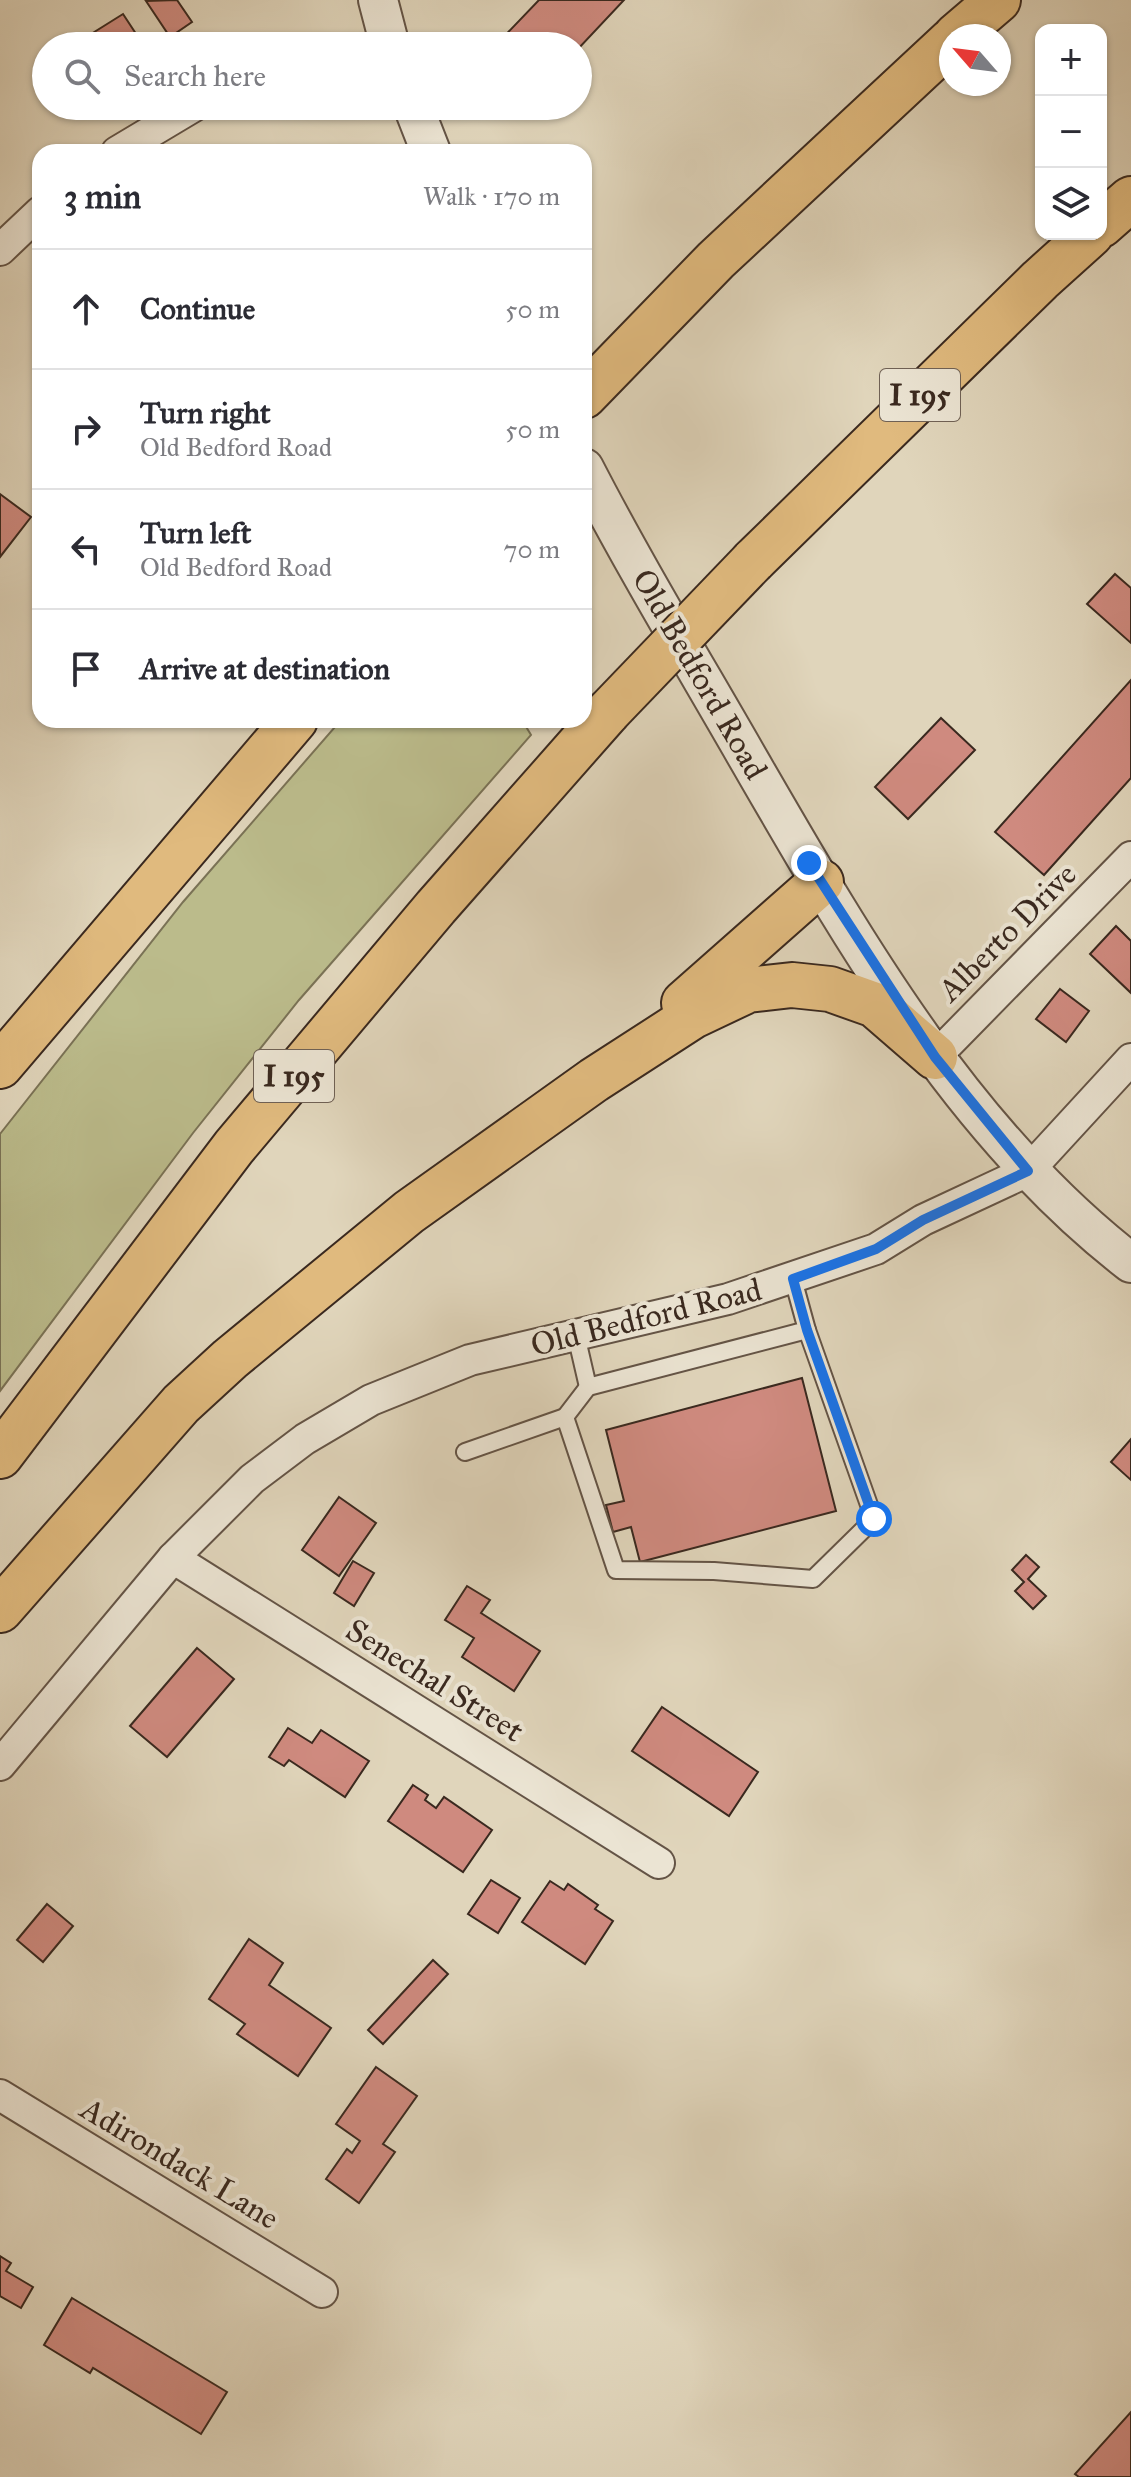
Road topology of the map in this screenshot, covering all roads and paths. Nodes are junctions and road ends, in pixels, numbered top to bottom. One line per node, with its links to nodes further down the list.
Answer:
1 (378, 0): 4 (street)
2 (998, 0): 3 (highway)
3 (970, 24)
4 (380, 32)
5 (939, 52): 15 (highway)
6 (171, 120): 8 (street)
7 (418, 120): 9 (street)
8 (130, 144)
9 (428, 144)
10 (1131, 199): 12 (highway)
11 (32, 220): 14 (street)
12 (1107, 220)
13 (1084, 240): 32 (highway, I 195, bridge)
14 (0, 250)
15 (592, 388)
16 (592, 482): 19 (street, Old Bedford Road)
17 (288, 728): 22 (highway)
18 (1131, 857): 20 (street, Alberto Drive)
19 (821, 882): 20 (street, Old Bedford Road); 23 (highway)
20 (935, 1057): 23 (highway); 24 (street, Old Bedford Road)
21 (1131, 1059): 24 (street)
22 (0, 1066)
23 (594, 1080): 34 (highway)
24 (1028, 1171): 25 (street); 26 (street, Old Bedford Road)
25 (1131, 1263)
26 (793, 1279): 27 (lane); 28 (street, Old Bedford Road)
27 (807, 1330): 29 (lane); 30 (lane)
28 (576, 1335): 29 (lane); 33 (street, Old Bedford Road)
29 (588, 1387): 30 (lane)
30 (565, 1417): 31 (lane)
31 (465, 1452)
32 (0, 1456)
33 (173, 1558): 35 (street, Old Bedford Road); 36 (street, Senechal Street)
34 (0, 1610)
35 (0, 1765)
36 (659, 1863)
37 (0, 2095): 38 (street, Adirondack Lane)
38 (322, 2292)

